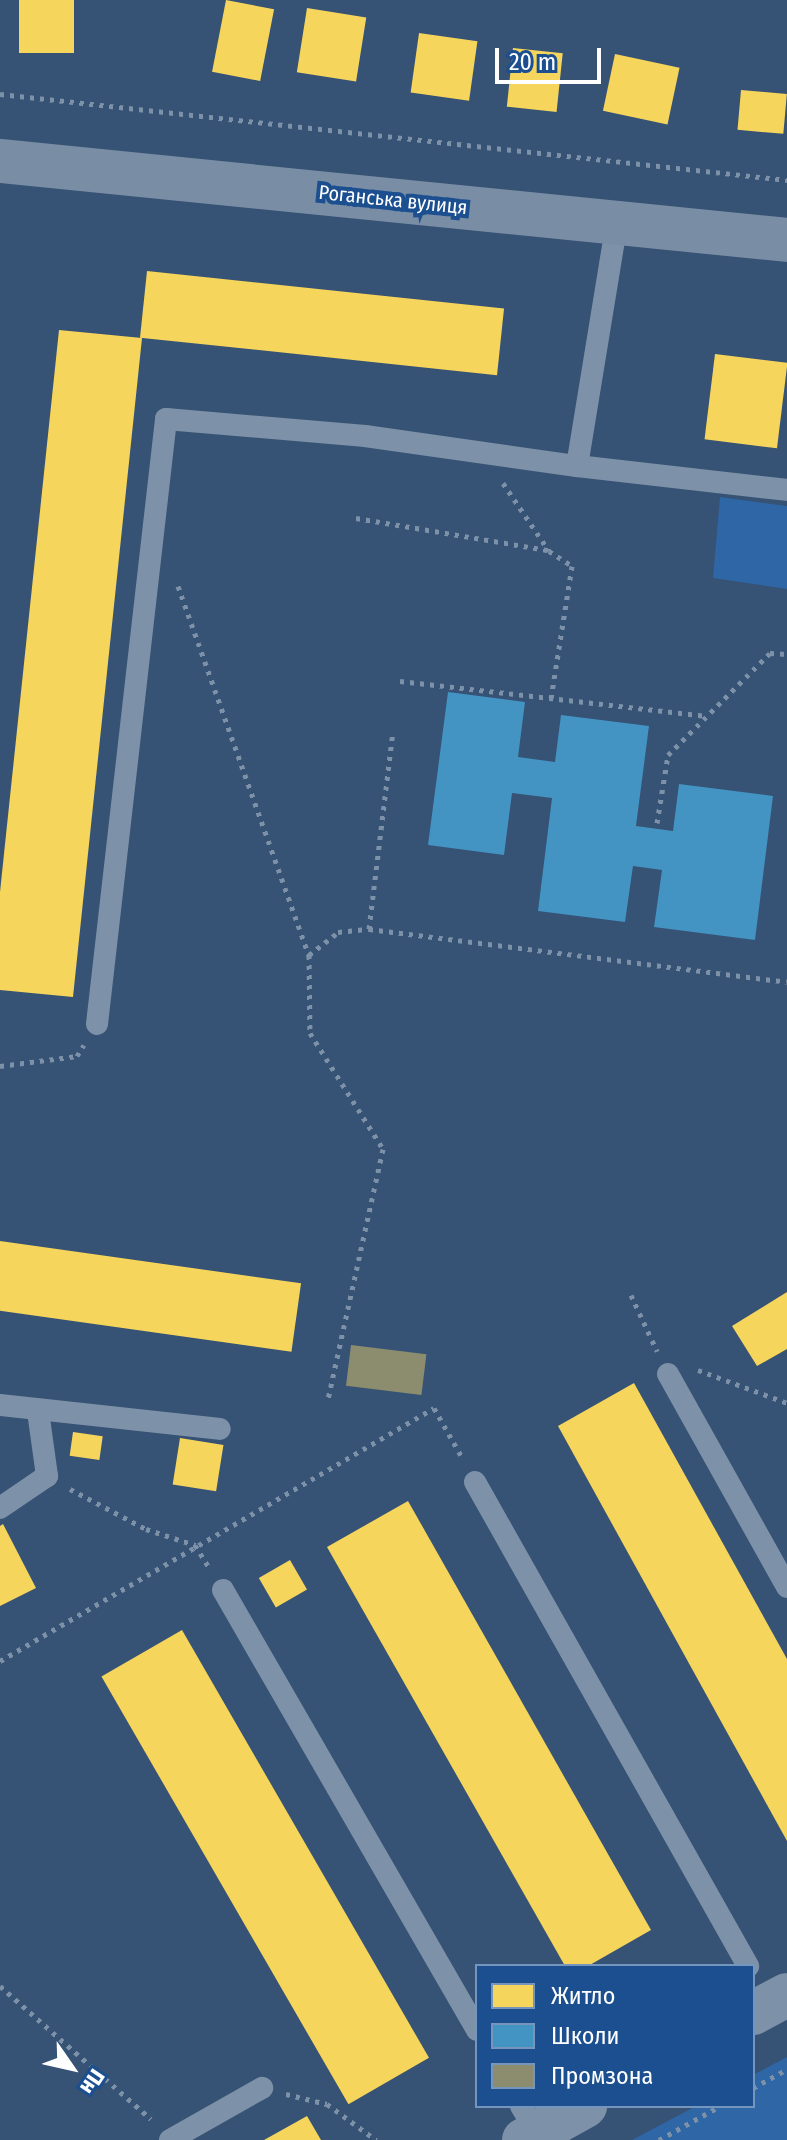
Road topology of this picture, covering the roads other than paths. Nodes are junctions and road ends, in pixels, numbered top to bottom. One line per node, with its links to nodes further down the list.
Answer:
1 (0, 161): 2 (main road, Роганська вулиця)
2 (617, 223): 3 (main road, Роганська вулиця); 4 (lane)
3 (787, 240)
4 (577, 466): 5 (lane); 6 (lane)
5 (787, 490)
6 (97, 1024)
7 (663, 1365): 13 (lane)
8 (0, 1405): 9 (lane)
9 (38, 1411): 10 (lane); 12 (lane)
10 (220, 1429)
11 (475, 1482): 15 (lane)
12 (0, 1508)
13 (787, 1587)
14 (223, 1590): 16 (lane)
15 (747, 1964)
16 (475, 2027)
17 (262, 2088): 20 (lane)
18 (579, 2108): 19 (street)
19 (527, 2126)
20 (171, 2139)

